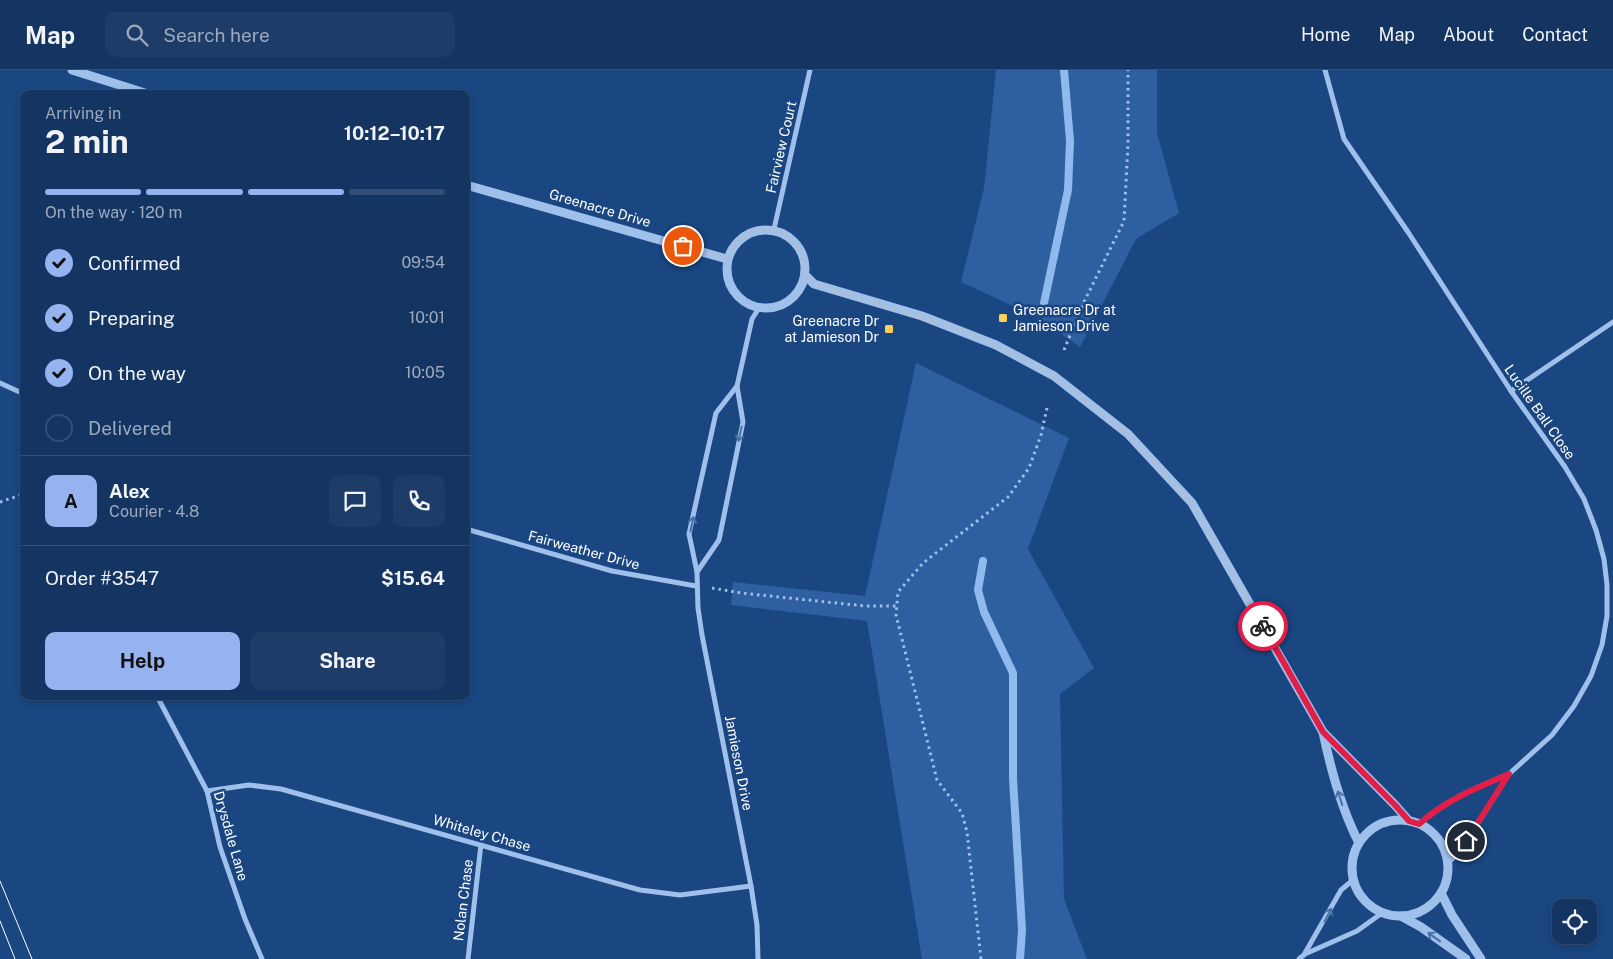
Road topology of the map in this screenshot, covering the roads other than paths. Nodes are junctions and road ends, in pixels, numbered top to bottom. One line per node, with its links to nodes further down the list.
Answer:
1 (72, 70): 4 (street)
2 (810, 70): 6 (street, Fairview Court)
3 (1325, 70): 13 (street, Lucille Ball Close)
4 (135, 90)
5 (470, 186): 7 (street, Greenacre Drive)
6 (774, 229): 7 (street); 8 (street)
7 (727, 258): 9 (street)
8 (805, 275): 9 (street); 19 (street)
9 (759, 308): 12 (street, Jamieson Drive)
10 (1613, 322): 13 (street)
11 (0, 383): 14 (street)
12 (738, 386): 16 (street, Jamieson Drive, one-way to 16); 16 (street, Jamieson Drive, one-way to 12)
13 (1511, 391): 20 (street, Lucille Ball Close)
14 (20, 392)
15 (470, 530): 17 (street, Fairweather Drive)
16 (697, 572): 17 (street, Jamieson Drive)
17 (696, 586): 28 (street, Jamieson Drive)
18 (159, 700): 21 (street, Drysdale Lane)
19 (1323, 732): 22 (street); 24 (street, one-way to 19)
20 (1509, 774): 23 (street, Lucille Ball Close); 26 (street, Lucille Ball Close)
21 (207, 791): 25 (street, Whiteley Chase); 33 (street, Drysdale Lane)
22 (1409, 821): 23 (street); 24 (street)
23 (1419, 824): 26 (street)
24 (1359, 843): 27 (street)
25 (481, 844): 28 (street, Whiteley Chase); 34 (street, Nolan Chase)
26 (1448, 863): 29 (street)
27 (1353, 880): 30 (street); 32 (street, one-way to 27)
28 (751, 886): 35 (street, Jamieson Drive)
29 (1441, 893): 31 (street); 38 (street)
30 (1382, 913): 31 (street); 32 (street)
31 (1401, 916): 37 (street, one-way to 31)
32 (1305, 954): 36 (street)
33 (262, 959)
34 (468, 959)
35 (758, 959)
36 (1299, 959)
37 (1466, 959)
38 (1481, 959)

